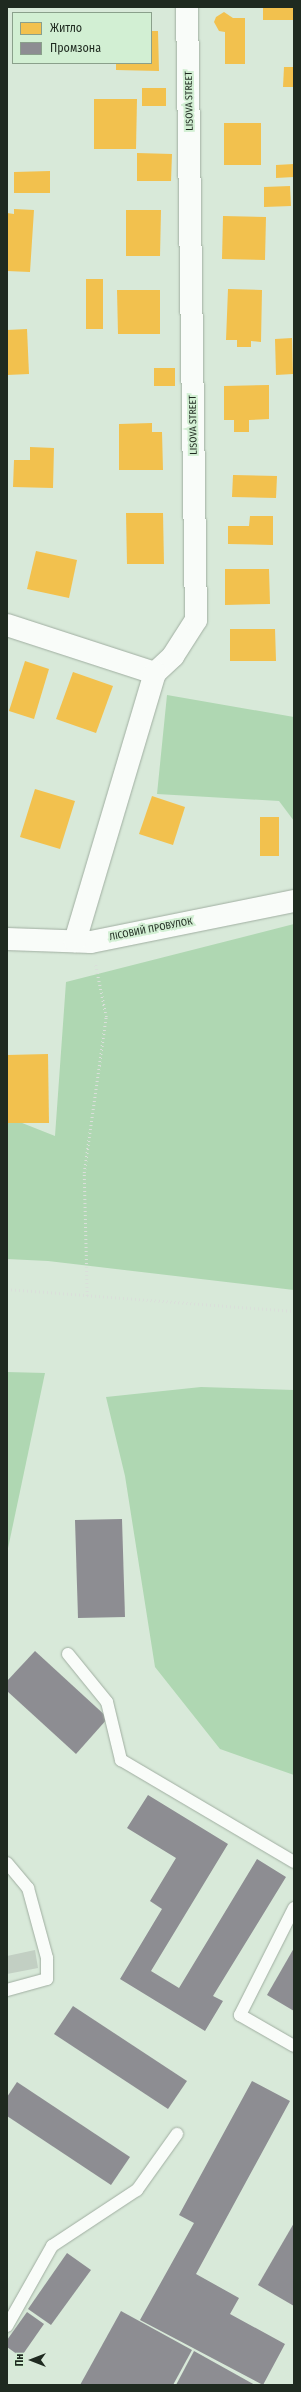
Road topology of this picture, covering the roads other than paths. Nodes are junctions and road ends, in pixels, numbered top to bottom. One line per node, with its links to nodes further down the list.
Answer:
1 (187, 7): 3 (street, LISOVA STREET)
2 (7, 625): 3 (street)
3 (155, 673): 6 (street)
4 (294, 901): 6 (street, ЛІСОВИЙ ПРОВУЛОК)
5 (7, 939): 6 (street, ЛІСОВИЙ ПРОВУЛОК)
6 (83, 941)
7 (68, 1654): 8 (lane)
8 (294, 1862)
9 (7, 1863): 11 (lane)
10 (294, 1908): 12 (lane)
11 (7, 1990)
12 (294, 2046)
13 (177, 2134): 14 (lane)
14 (7, 2326)

